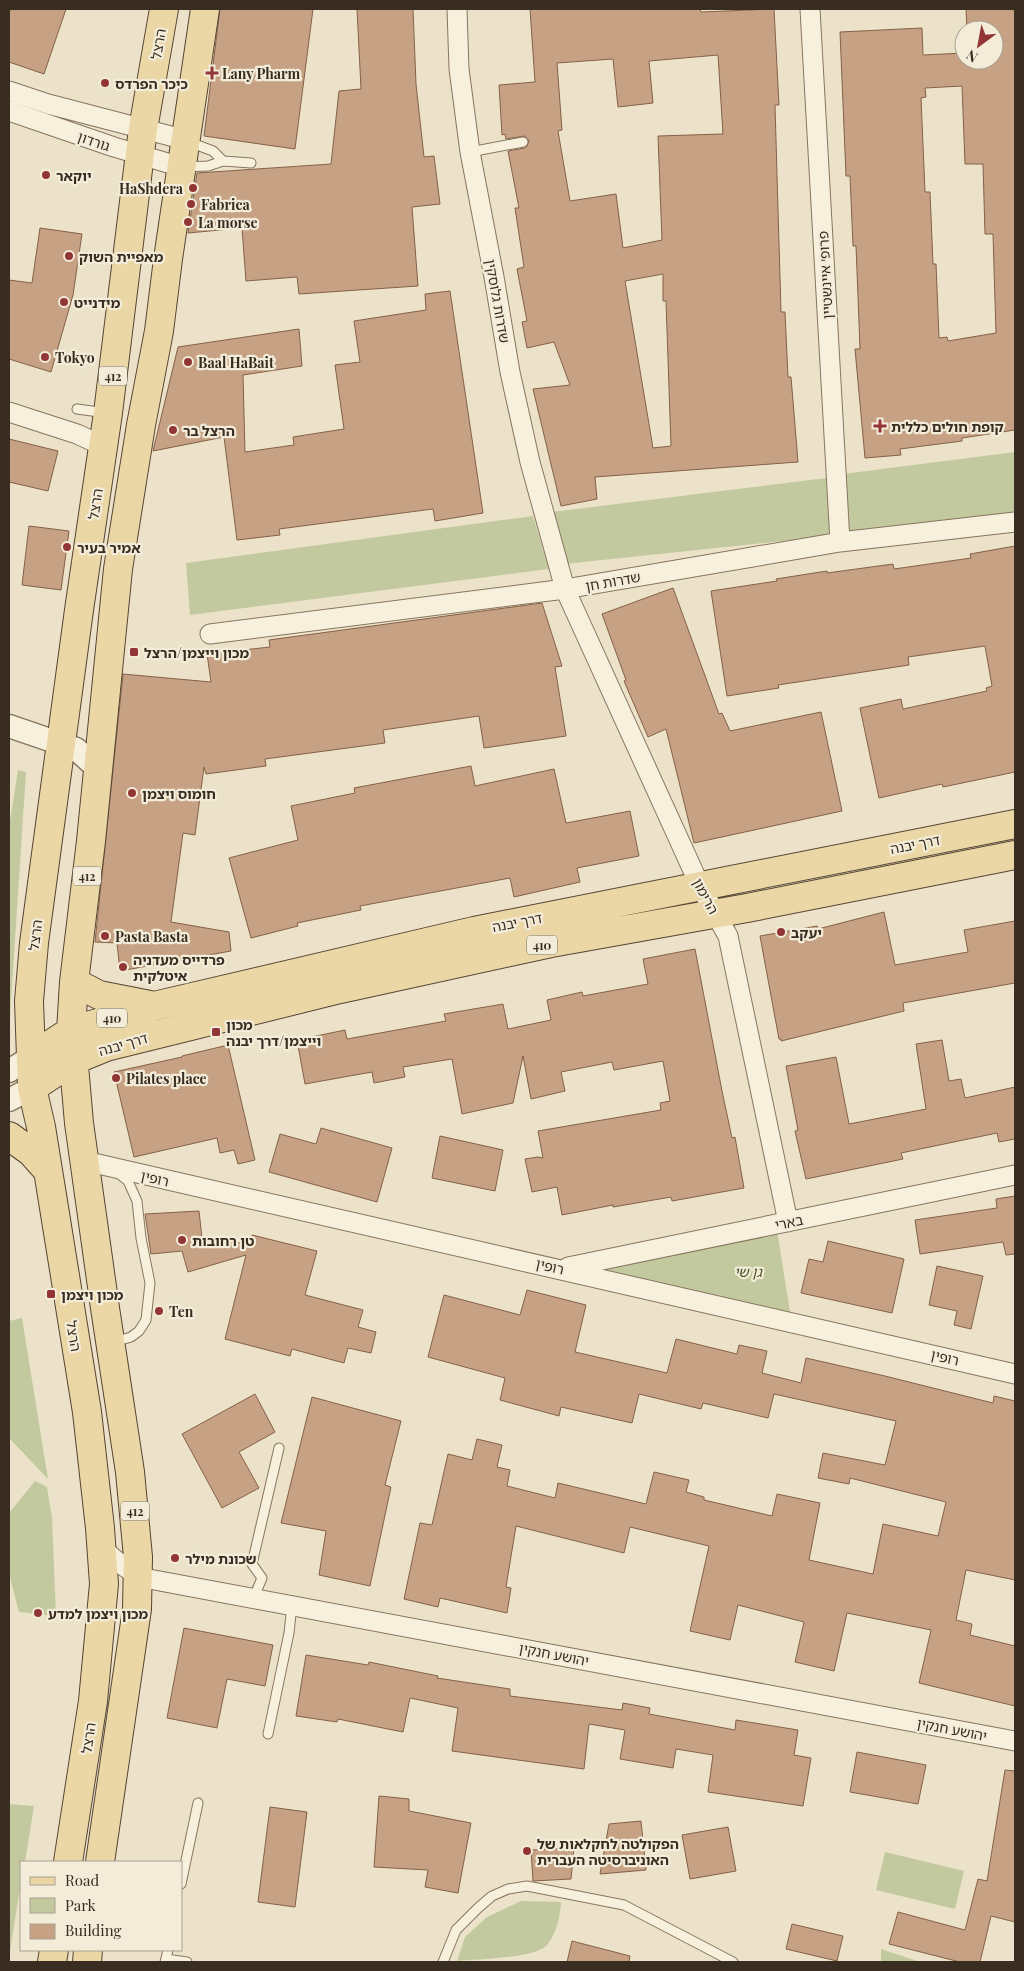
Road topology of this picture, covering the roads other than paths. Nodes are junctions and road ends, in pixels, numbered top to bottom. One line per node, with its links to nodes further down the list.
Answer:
1 (164, 9): 8 (main road, הרצל / 412)
2 (205, 9): 7 (main road, 412)
3 (457, 9): 10 (street, שדרות גלוסקין)
4 (810, 9): 19 (street, פרופ׳ איינשטיין)
5 (9, 91): 8 (street)
6 (9, 111): 8 (street, גורדון)
7 (186, 140): 8 (street); 11 (lane); 13 (main road, 412)
8 (141, 142): 13 (street, גורדון); 16 (main road, הרצל / 412)
9 (523, 142): 10 (lane)
10 (470, 152): 20 (street, שדרות גלוסקין)
11 (223, 161): 12 (lane); 13 (lane)
12 (251, 162)
13 (181, 167): 24 (main road, 412)
14 (77, 409): 16 (lane)
15 (9, 412): 17 (street)
16 (108, 413): 17 (main road, הרצל / 412)
17 (103, 446): 23 (main road, הרצל / 412)
18 (1015, 522): 19 (street, שדרות חן)
19 (840, 542): 20 (street, שדרות חן)
20 (565, 589): 21 (street, שדרות חן); 27 (street, הרימון)
21 (210, 634)
22 (9, 726): 23 (street)
23 (61, 743): 24 (street); 33 (main road, הרצל / 412)
24 (98, 769): 29 (main road, 412)
25 (1015, 824): 27 (main road, דרך יבנה / 410)
26 (1015, 855): 28 (main road, דרך יבנה / 410)
27 (700, 886): 28 (street, הרימון); 30 (main road, דרך יבנה / 410)
28 (714, 913): 32 (main road, דרך יבנה / 410); 40 (street, הרימון)
29 (74, 982): 30 (main road); 31 (main road, 412)
30 (154, 1006): 31 (main road, דרך יבנה / 410)
31 (71, 1031): 32 (main road, 412); 33 (main road, דרך יבנה / 410)
32 (74, 1060): 34 (main road, דרך יבנה / 410); 36 (main road, 412)
33 (20, 1064): 34 (main road, הרצל / 412)
34 (20, 1094): 38 (main road, הרצל / 412)
35 (9, 1136): 38 (main road)
36 (85, 1161): 37 (street, רופין); 42 (main road, 412)
37 (113, 1168): 41 (street, רופין); 42 (lane)
38 (48, 1171): 45 (main road, הרצל / 412)
39 (1015, 1175): 40 (street, בארי)
40 (788, 1222): 41 (street, בארי)
41 (562, 1269): 43 (street, רופין)
42 (111, 1343): 46 (main road, 412)
43 (1015, 1374)
44 (279, 1448): 47 (lane)
45 (102, 1548): 46 (street, יהושע חנקין); 52 (main road, הרצל / 412)
46 (139, 1576): 47 (street, יהושע חנקין); 53 (main road, 412)
47 (254, 1597): 48 (street, יהושע חנקין)
48 (292, 1605): 49 (lane); 50 (street, יהושע חנקין)
49 (268, 1734)
50 (1015, 1741)
51 (198, 1803): 54 (lane)
52 (68, 1861)
53 (100, 1861)
54 (182, 1879)
55 (166, 1957): 56 (lane)
56 (187, 1962)
57 (443, 1962): 58 (lane)
58 (733, 1962)

